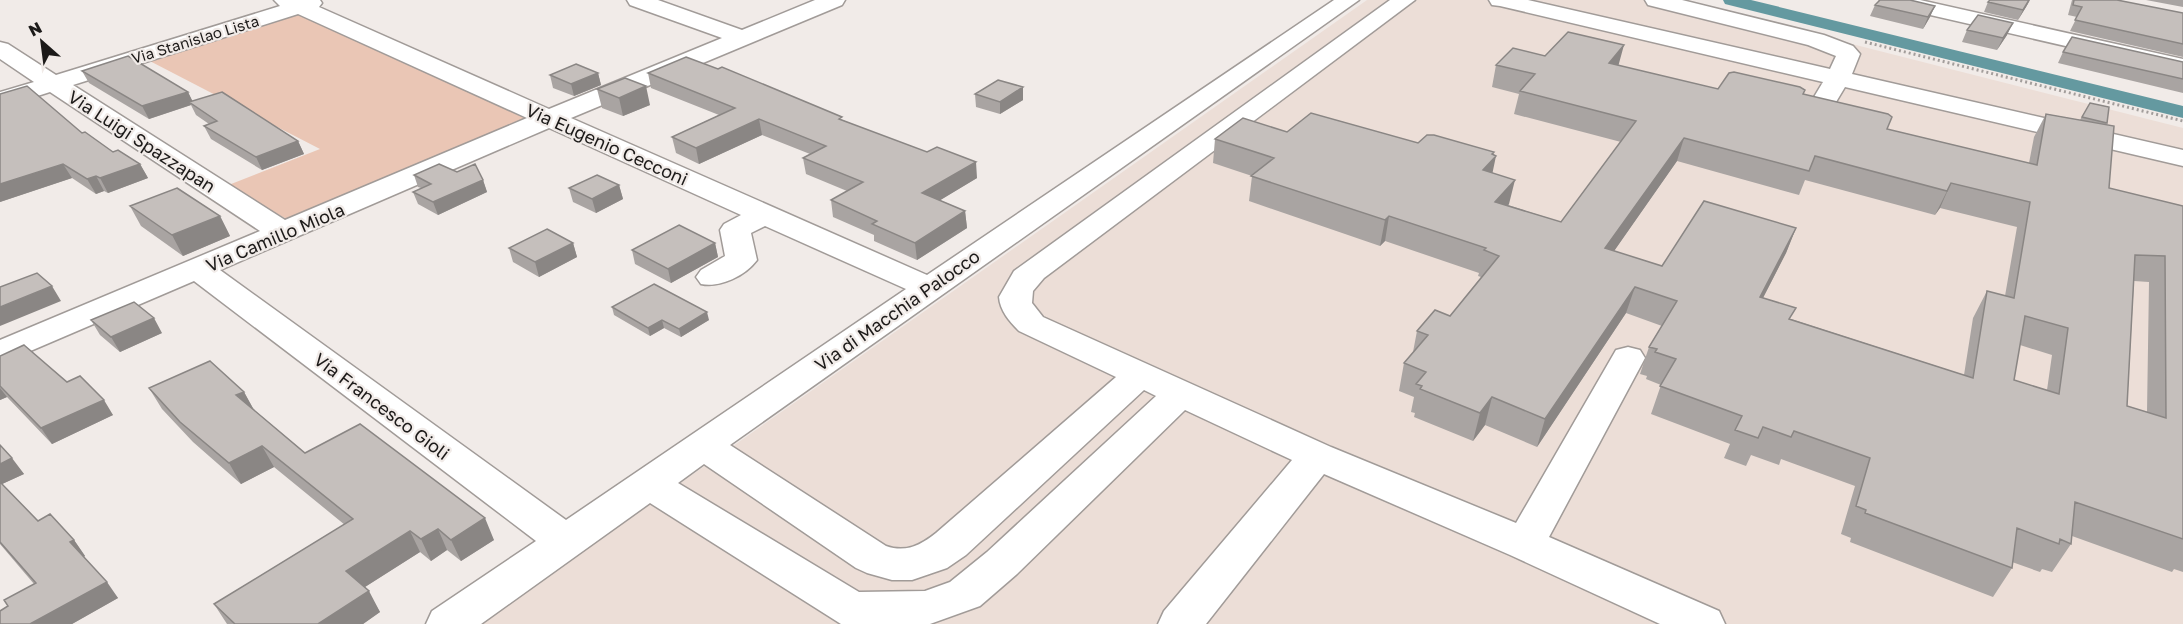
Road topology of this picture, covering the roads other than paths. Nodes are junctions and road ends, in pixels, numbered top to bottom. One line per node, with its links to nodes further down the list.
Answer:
1 (638, 0): 9 (street)
2 (834, 0): 9 (street, Via Camillo Miola)
3 (1348, 0): 22 (street, Via di Macchia Palocco)
4 (1404, 0): 25 (street)
5 (1500, 0): 12 (street)
6 (1656, 0): 12 (street)
7 (1891, 0): 11 (street)
8 (302, 2): 13 (street, Via Stanislao Lista); 16 (street, Via Eugenio Cecconi)
9 (742, 38): 16 (street, Via Camillo Miola)
10 (0, 49): 13 (street, Via Luigi Spazzapan)
11 (2183, 66)
12 (1837, 78): 15 (street); 17 (street)
13 (53, 84): 14 (street, Via Stanislao Lista); 19 (street, Via Luigi Spazzapan)
14 (0, 100)
15 (1818, 112)
16 (549, 118): 18 (street, Via Eugenio Cecconi); 19 (street, Via Camillo Miola)
17 (2183, 158)
18 (764, 214): 21 (street); 22 (street, Via Eugenio Cecconi)
19 (284, 232): 20 (street, Via Camillo Miola)
20 (199, 270): 23 (street, Via Camillo Miola); 30 (street, Via Francesco Gioli)
21 (712, 277)
22 (929, 288): 27 (street, Via di Macchia Palocco)
23 (0, 353)
24 (1628, 358): 31 (street)
25 (1138, 375): 26 (street); 27 (street)
26 (1180, 394): 28 (street); 32 (street)
27 (704, 446): 29 (street, Via di Macchia Palocco)
28 (1317, 456): 31 (street); 34 (street)
29 (650, 484): 30 (street, Via di Macchia Palocco); 32 (street)
30 (566, 543): 33 (street, Via di Macchia Palocco)
31 (1525, 544): 35 (street)
32 (865, 617)
33 (448, 624)
34 (1180, 624)
35 (1703, 624)

